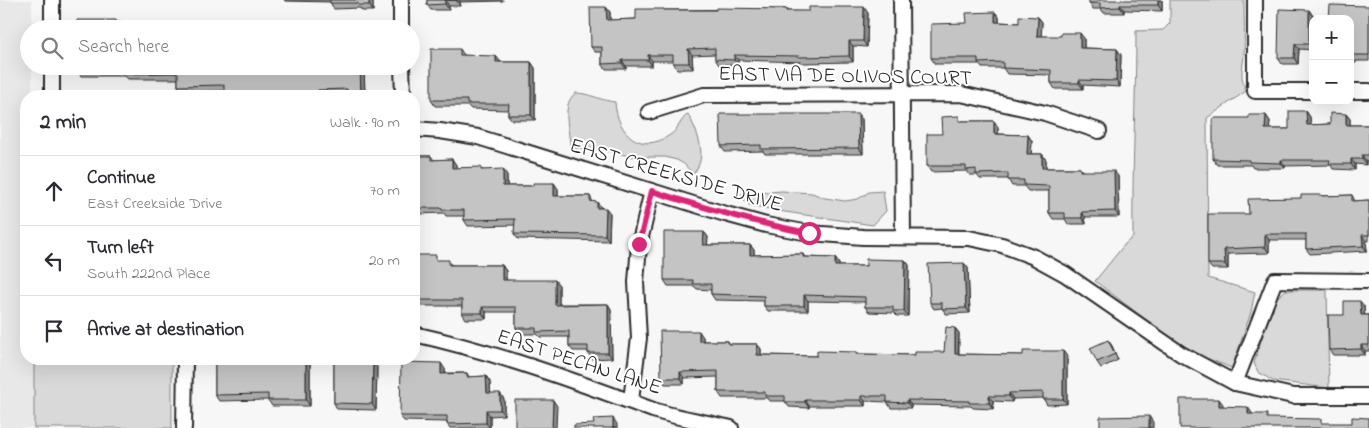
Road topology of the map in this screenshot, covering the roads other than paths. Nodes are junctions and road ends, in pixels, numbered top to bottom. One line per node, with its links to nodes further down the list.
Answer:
1 (52, 0): 5 (street)
2 (401, 0): 6 (street)
3 (901, 0): 14 (street)
4 (1255, 0): 11 (street)
5 (52, 20)
6 (401, 20)
7 (52, 75): 9 (street)
8 (402, 75): 10 (street)
9 (52, 90)
10 (403, 90)
11 (1309, 91)
12 (1354, 91): 13 (street)
13 (1369, 91)
14 (901, 94): 15 (street, EAST VIA DE OLIVOS COURT); 17 (street, EAST VIA DE OLIVOS COURT); 19 (street)
15 (649, 112)
16 (420, 129): 18 (street, EAST CREEKSIDE DRIVE)
17 (1099, 132)
18 (652, 191): 19 (street, EAST CREEKSIDE DRIVE); 25 (street)
19 (903, 237): 23 (street, EAST CREEKSIDE DRIVE)
20 (1369, 281): 23 (street)
21 (420, 335): 25 (street, EAST PECAN LANE)
22 (185, 365): 26 (street)
23 (1235, 382): 24 (street, EAST CREEKSIDE DRIVE)
24 (1369, 396)
25 (631, 400): 27 (street, EAST PECAN LANE)
26 (184, 428)
27 (731, 428)

